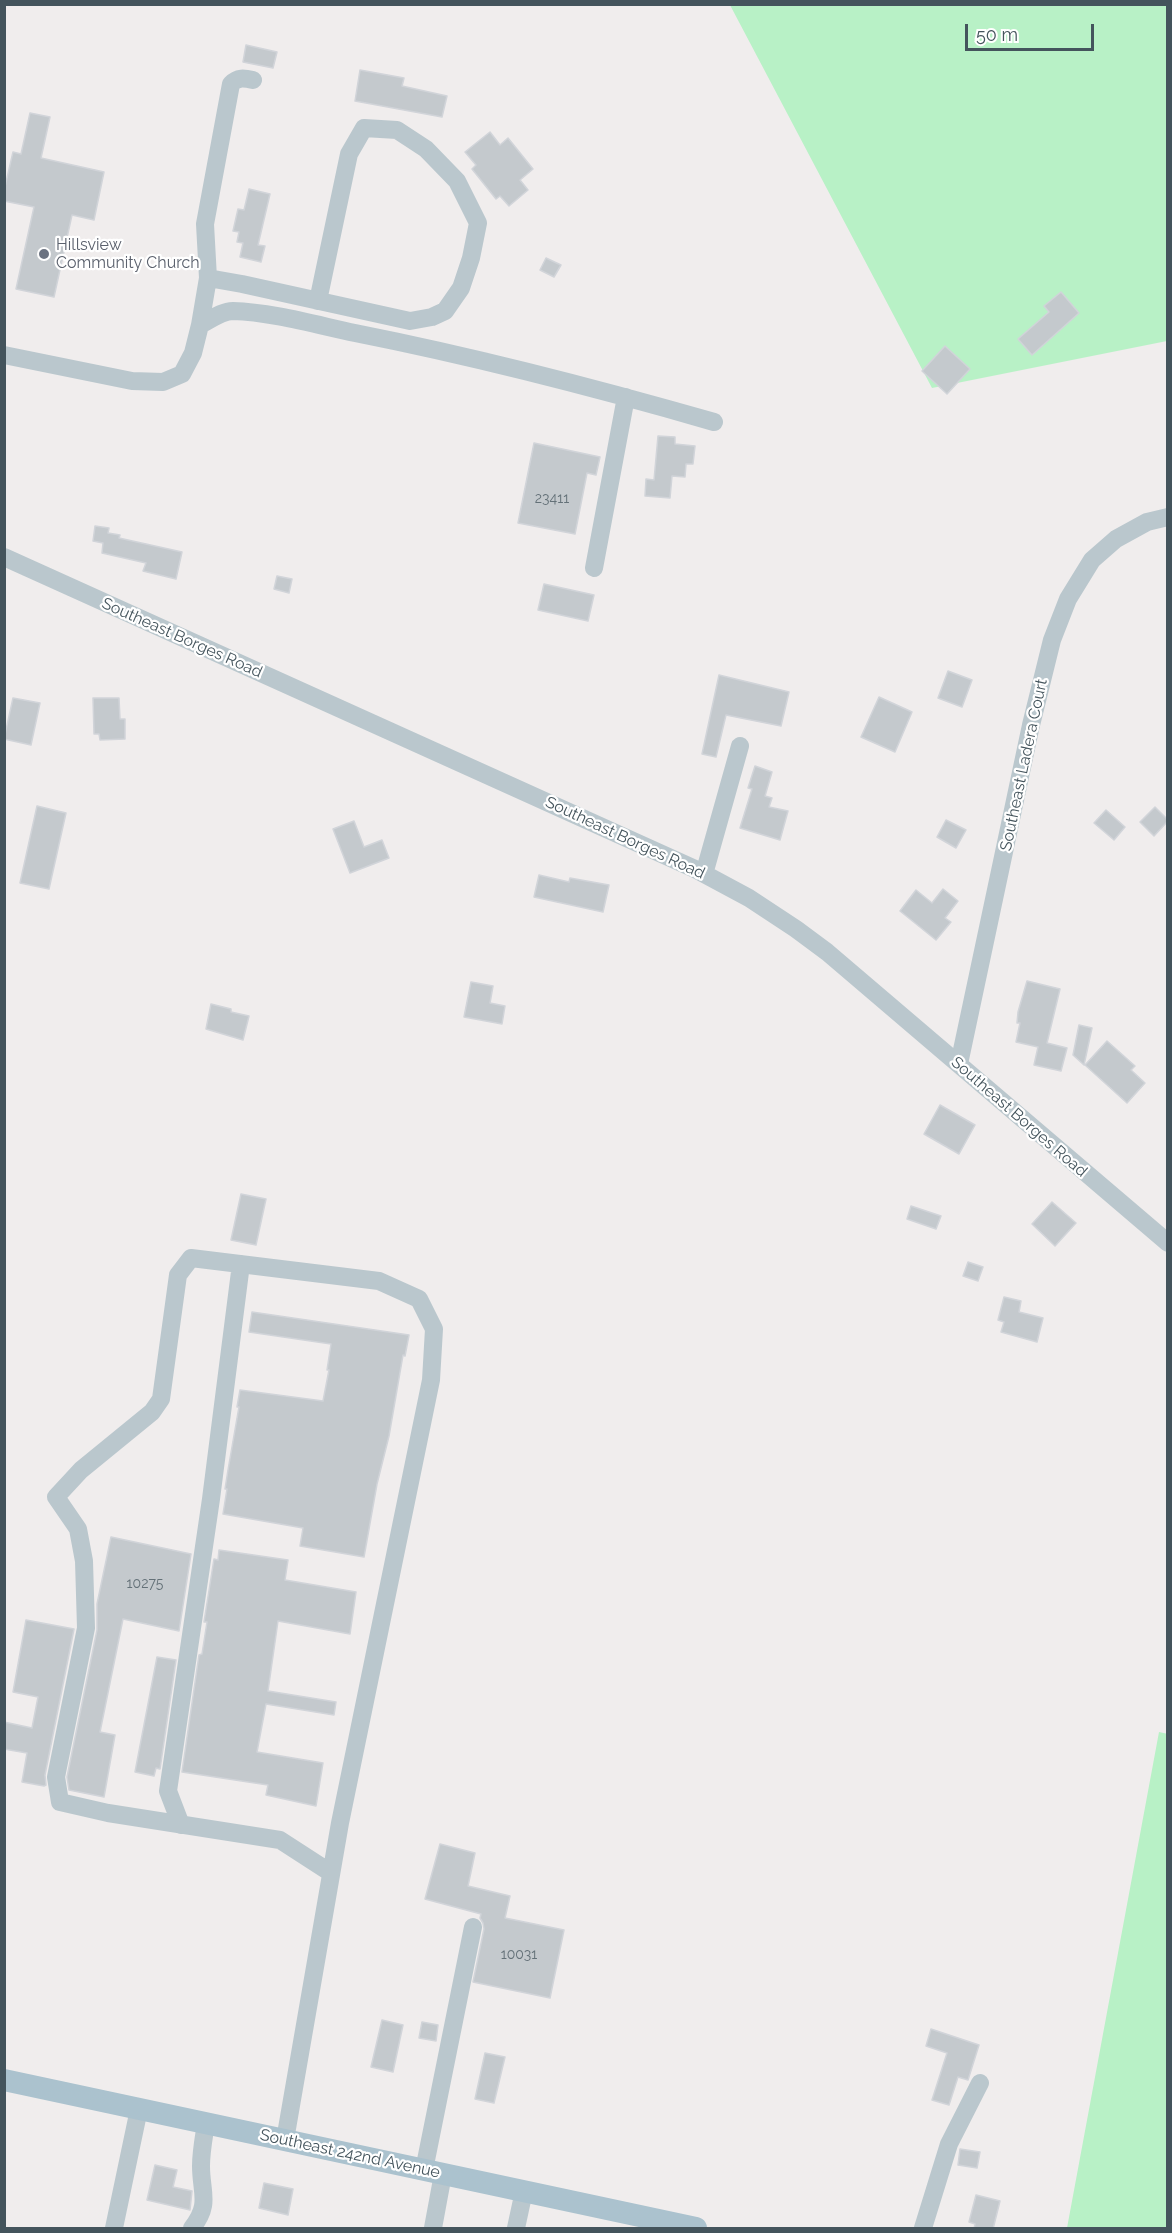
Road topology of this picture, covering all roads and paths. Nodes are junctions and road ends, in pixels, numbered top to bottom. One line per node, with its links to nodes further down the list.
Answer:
1 (253, 80): 2 (street)
2 (208, 278): 3 (street); 4 (street)
3 (318, 301): 3 (street)
4 (200, 325): 5 (street); 6 (street)
5 (4, 355)
6 (626, 397): 7 (street); 10 (street)
7 (714, 422)
8 (1167, 517): 13 (street, Southeast Ladera Court)
9 (4, 557): 12 (street, Southeast Borges Road)
10 (594, 568)
11 (740, 746): 12 (street)
12 (704, 874): 13 (street, Southeast Borges Road)
13 (959, 1064): 14 (street, Southeast Borges Road)
14 (1167, 1243)
15 (241, 1264): 16 (street); 16 (street); 17 (street)
16 (181, 1825): 17 (street)
17 (331, 1873): 23 (street)
18 (473, 1927): 24 (street)
19 (4, 2080): 21 (main road, Southeast 242nd Avenue)
20 (980, 2083): 31 (street)
21 (139, 2109): 22 (main road, Southeast 242nd Avenue); 26 (street)
22 (206, 2123): 23 (main road, Southeast 242nd Avenue); 27 (street)
23 (285, 2140): 24 (main road, Southeast 242nd Avenue)
24 (434, 2172): 25 (main road, Southeast 242nd Avenue); 28 (street)
25 (524, 2192): 29 (street); 30 (main road, Southeast 242nd Avenue)
26 (114, 2229)
27 (192, 2229)
28 (433, 2229)
29 (516, 2229)
30 (696, 2229)
31 (923, 2229)

